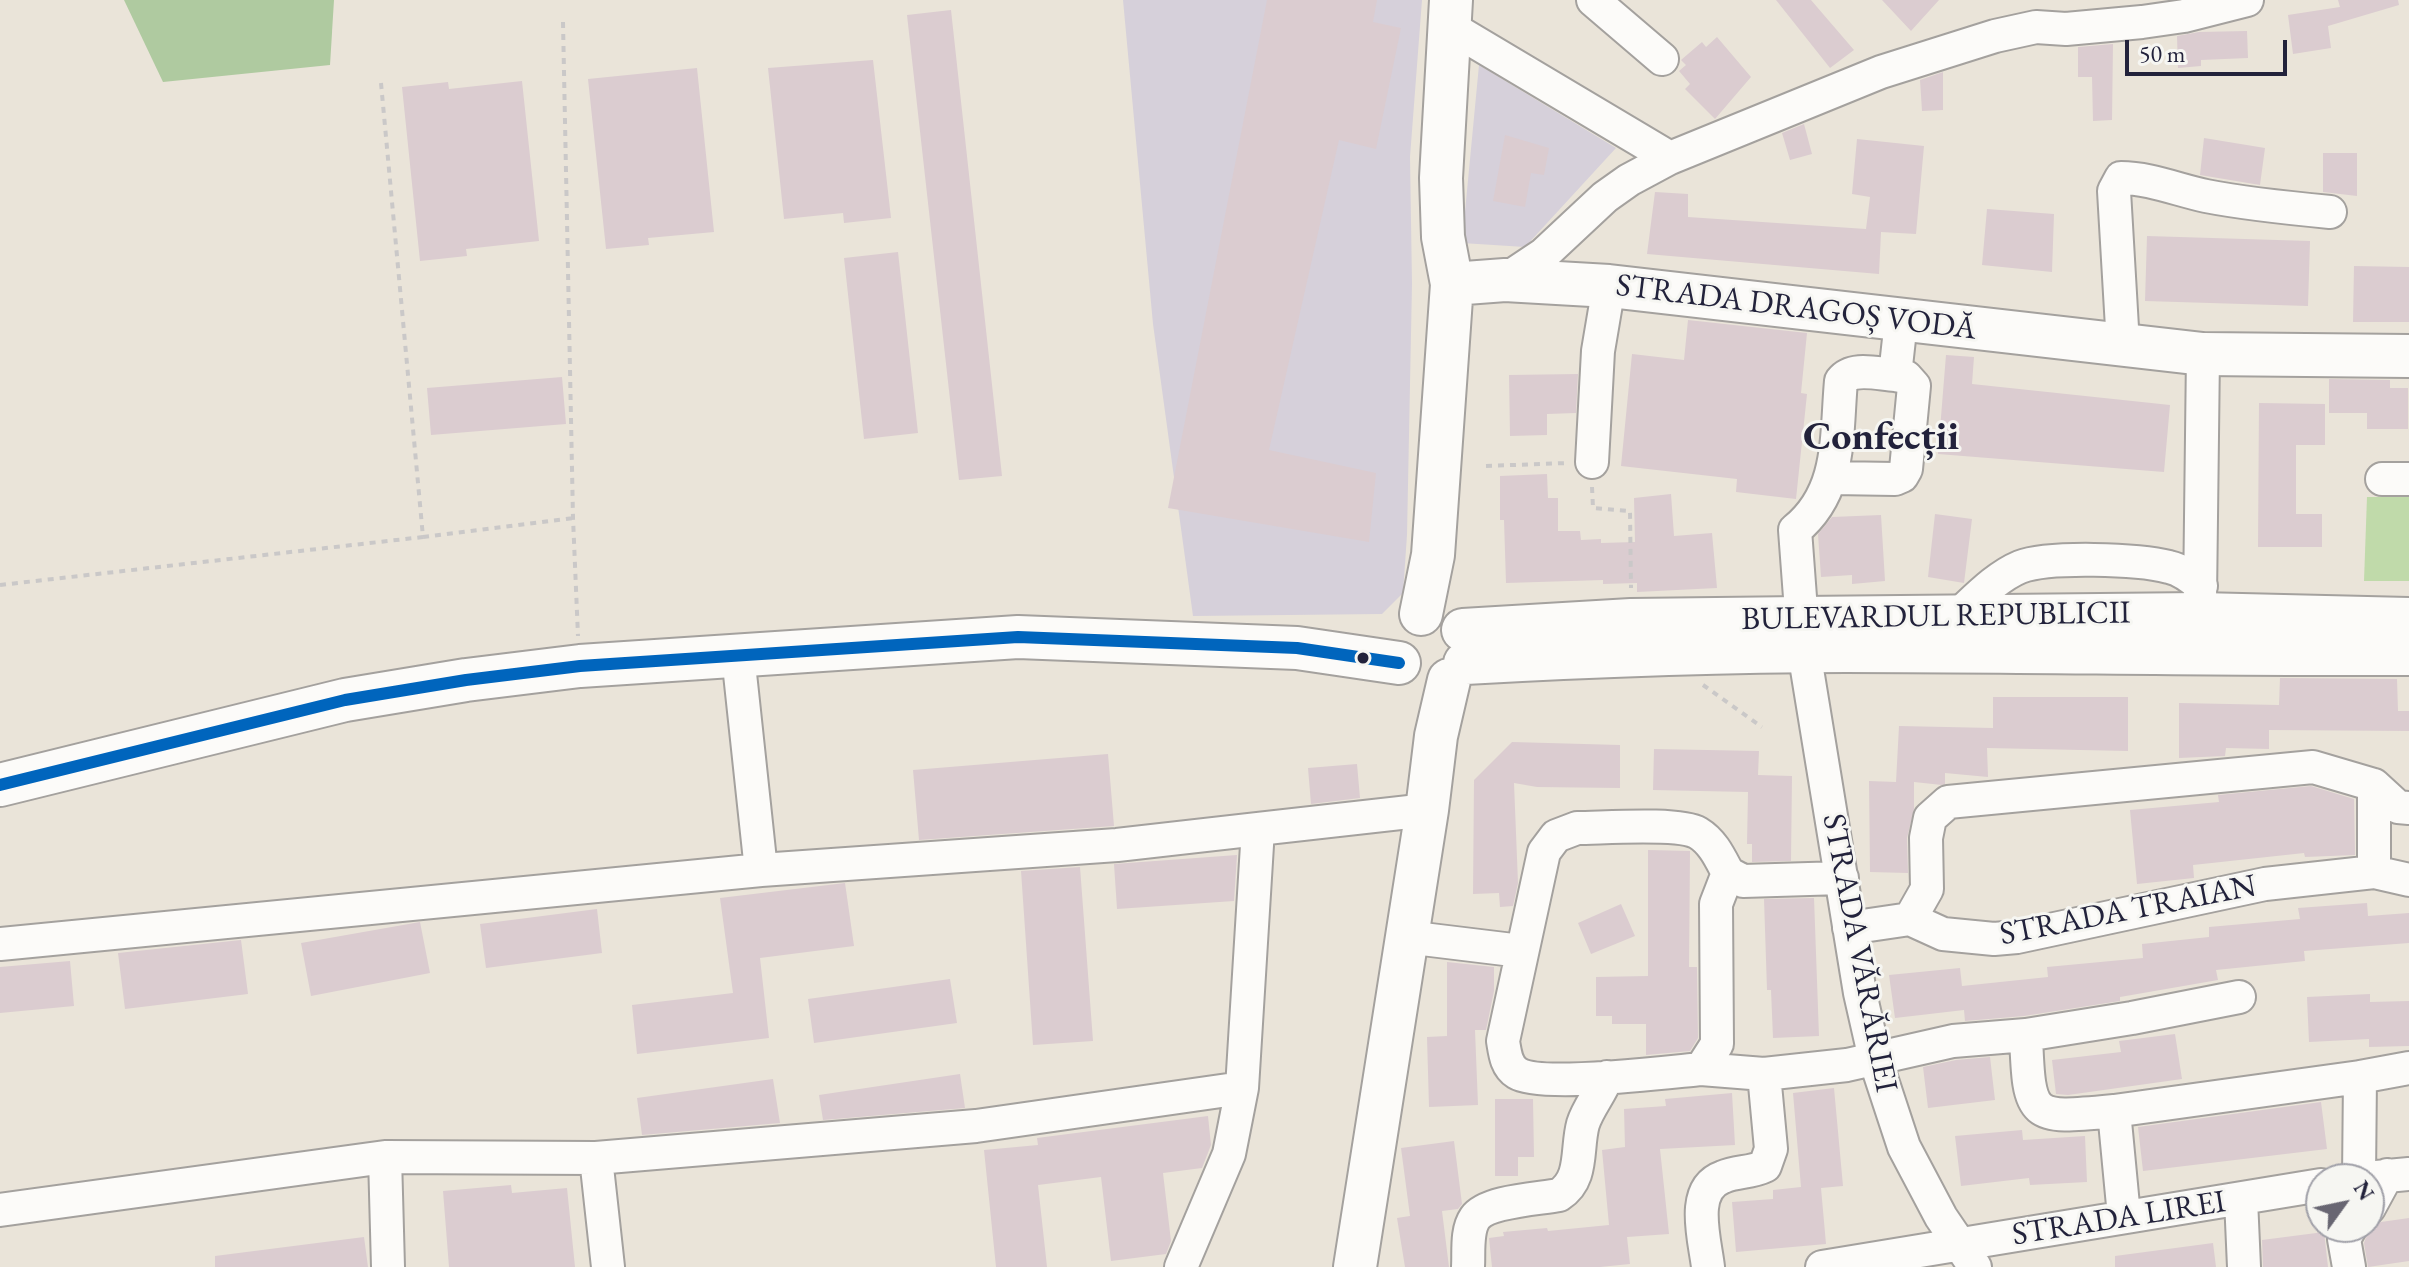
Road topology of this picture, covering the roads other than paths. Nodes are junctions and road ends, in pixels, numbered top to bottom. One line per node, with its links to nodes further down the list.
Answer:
1 (1593, 0): 6 (street)
2 (2060, 0): 5 (street)
3 (2247, 0): 5 (street)
4 (1450, 14): 7 (street); 10 (main road)
5 (2036, 27): 7 (street)
6 (1662, 59)
7 (1670, 158): 9 (street)
8 (2330, 212): 13 (street)
9 (1505, 280): 10 (main road, STRADA DRAGOȘ VODĂ); 11 (main road, STRADA DRAGOȘ VODĂ)
10 (1452, 284): 22 (main road)
11 (1609, 286): 12 (main road, STRADA DRAGOȘ VODĂ); 17 (street)
12 (1901, 321): 13 (main road, STRADA DRAGOȘ VODĂ); 16 (street)
13 (2123, 345): 14 (main road, STRADA DRAGOȘ VODĂ)
14 (2203, 354): 15 (main road, STRADA DRAGOȘ VODĂ); 19 (street)
15 (2409, 356)
16 (1895, 375): 18 (street); 18 (street)
17 (1592, 462)
18 (1833, 478): 21 (street, STRADA VĂRĂRIEI)
19 (2200, 600): 20 (main road, BULEVARDUL REPUBLICII); 21 (main road, BULEVARDUL REPUBLICII)
20 (2409, 619)
21 (1802, 635): 22 (main road, BULEVARDUL REPUBLICII); 22 (main road, BULEVARDUL REPUBLICII); 23 (main road, BULEVARDUL REPUBLICII); 33 (street, STRADA VĂRĂRIEI)
22 (1433, 648): 24 (main road); 28 (main road)
23 (2409, 654)
24 (738, 655): 25 (main road); 30 (street)
25 (0, 785)
26 (2374, 785): 27 (street); 31 (street); 35 (street)
27 (2409, 808)
28 (1427, 810): 29 (street); 37 (main road)
29 (1258, 829): 30 (street); 48 (street)
30 (761, 870): 38 (street)
31 (2374, 872): 34 (street, STRADA TRAIAN); 35 (street, STRADA TRAIAN)
32 (1728, 873): 33 (street); 39 (street); 44 (street)
33 (1842, 878): 36 (street, STRADA VĂRĂRIEI)
34 (2409, 880)
35 (1910, 919): 36 (street)
36 (1849, 928): 42 (street, STRADA VĂRĂRIEI)
37 (1406, 937): 39 (street); 62 (main road)
38 (0, 944)
39 (1521, 951): 46 (street)
40 (2239, 997): 41 (street)
41 (2026, 1035): 42 (street); 49 (street)
42 (1875, 1059): 45 (street); 58 (street, STRADA VĂRĂRIEI)
43 (2409, 1068): 47 (street)
44 (1701, 1069): 45 (street); 46 (street)
45 (1764, 1074): 64 (street)
46 (1607, 1077): 63 (street)
47 (2360, 1077): 49 (street); 52 (street)
48 (1242, 1088): 51 (street); 61 (street)
49 (2114, 1111): 56 (street)
50 (385, 1157): 51 (street); 55 (street); 59 (street)
51 (596, 1158): 60 (street)
52 (2375, 1163)
53 (2305, 1188): 54 (street, STRADA LIREI)
54 (2241, 1199): 56 (street, STRADA LIREI); 66 (street)
55 (0, 1210)
56 (2124, 1216): 58 (street, STRADA LIREI)
57 (2345, 1243): 67 (street)
58 (1967, 1256): 65 (street, STRADA LIREI)
59 (388, 1267)
60 (608, 1267)
61 (1181, 1267)
62 (1355, 1267)
63 (1468, 1267)
64 (1708, 1267)
65 (1822, 1267)
66 (2244, 1267)
67 (2349, 1267)

